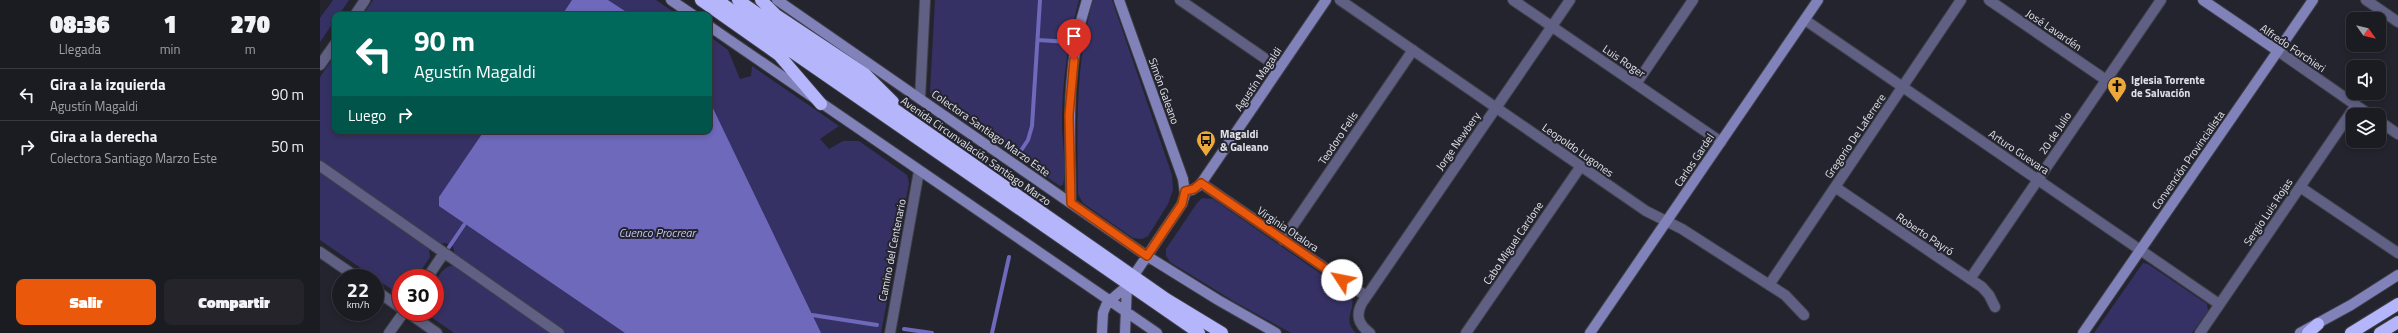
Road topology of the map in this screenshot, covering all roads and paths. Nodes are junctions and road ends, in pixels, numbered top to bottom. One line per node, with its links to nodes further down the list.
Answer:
1 (365, 0): 24 (street)
2 (671, 0): 25 (street)
3 (701, 0): 39 (highway)
4 (717, 0): 67 (highway, Avenida Circunvalación Santiago Marzo)
5 (738, 0): 43 (highway, Avenida Circunvalación Santiago Marzo)
6 (761, 0): 43 (highway)
7 (777, 0): 38 (street, Colectora Santiago Marzo Este)
8 (925, 0): 38 (street)
9 (1087, 0): 55 (street)
10 (1119, 0): 54 (street, Simón Galeano)
11 (1180, 0): 34 (street)
12 (1326, 0): 34 (street, Agustín Magaldi)
13 (1340, 0): 31 (street, Leopoldo Lugones)
14 (1513, 0): 28 (street, Luis Roger)
15 (1570, 0): 28 (street, Jorge Newbery)
16 (1693, 0): 36 (street)
17 (1818, 0): 26 (street, Carlos Gardel)
18 (1961, 0): 37 (street, Gregorio De Laferrere)
19 (1989, 0): 35 (street, José Lavardén)
20 (2161, 0): 35 (street, 20 de Julio)
21 (2203, 0): 32 (street, Alfredo Forchieri)
22 (2312, 0): 32 (street, Convención Provincialista)
23 (2366, 0): 27 (street)
24 (357, 12)
25 (689, 12)
26 (1805, 20): 37 (street, Arturo Guevara); 46 (street, Carlos Gardel)
27 (2398, 22)
28 (1552, 26): 36 (street, Luis Roger); 41 (street, Jorge Newbery)
29 (712, 28): 39 (street)
30 (332, 48): 33 (street)
31 (1413, 50): 41 (street, Leopoldo Lugones); 57 (street, Teodoro Fells)
32 (2278, 52): 40 (street, Alfredo Forchieri); 58 (street, Convención Provincialista)
33 (320, 66)
34 (1280, 68): 51 (street, Agustín Magaldi)
35 (2106, 80): 50 (street, 20 de Julio)
36 (1636, 84): 46 (street, Luis Roger)
37 (1903, 87): 50 (street, Arturo Guevara); 52 (street, Gregorio De Laferrere)
38 (920, 99): 55 (street, Colectora Santiago Marzo Este)
39 (821, 104): 49 (street)
40 (2356, 105): 42 (street, Alfredo Forchieri); 53 (street, Sergio Luis Rojas)
41 (1496, 108): 48 (street, Leopoldo Lugones); 69 (street, Jorge Newbery)
42 (2360, 108)
43 (913, 122): 67 (highway, Avenida Circunvalación Santiago Marzo)
44 (2386, 126): 45 (street)
45 (2398, 134)
46 (1721, 142): 56 (street, Carlos Gardel)
47 (320, 166): 60 (street)
48 (1581, 166): 56 (street, Leopoldo Lugones); 91 (street, Cabo Miguel Cardone)
49 (919, 171): 70 (street); 83 (street, Camino del Centenario)
50 (2038, 180): 58 (street, Arturo Guevara); 66 (street, 20 de Julio)
51 (1201, 183): 54 (street, Agustín Magaldi); 57 (street, Virginia Otalora)
52 (1835, 187): 66 (street, Roberto Payró); 68 (street, Gregorio De Laferrere)
53 (2300, 187): 61 (street); 71 (street, Sergio Luis Rojas)
54 (1185, 191): 62 (street)
55 (1071, 203): 62 (street, Colectora Santiago Marzo Este)
56 (1666, 221): 68 (street, Leopoldo Lugones); 92 (street, Carlos Gardel)
57 (1283, 240): 69 (street, Virginia Otalora)
58 (2140, 250): 71 (street, Arturo Guevara); 93 (street, Convención Provincialista)
59 (320, 252): 63 (street)
60 (444, 253): 64 (street); 82 (street)
61 (2398, 253)
62 (1147, 256): 67 (street); 89 (street, Colectora Santiago Marzo Este)
63 (345, 269)
64 (433, 269)
65 (2398, 275): 79 (street)
66 (1970, 279): 73 (street, Roberto Payró)
67 (1130, 280): 70 (street); 74 (street); 87 (highway, Avenida Circunvalación Santiago Marzo); 88 (highway, Avenida Circunvalación Santiago Marzo)
68 (1769, 284): 75 (street, Leopoldo Lugones)
69 (1366, 296): 90 (street)
70 (1108, 301): 74 (street); 84 (street)
71 (2220, 304): 94 (street, Sergio Luis Rojas)
72 (2398, 304): 97 (highway)
73 (1995, 307)
74 (1126, 313): 85 (street); 86 (street)
75 (1804, 315)
76 (398, 321): 80 (street)
77 (420, 321): 81 (street)
78 (2398, 322): 98 (highway)
79 (2318, 324): 95 (street); 96 (highway)
80 (389, 333)
81 (437, 333)
82 (559, 333)
83 (890, 333)
84 (1102, 333)
85 (1125, 333)
86 (1157, 333)
87 (1199, 333)
88 (1222, 333)
89 (1276, 333)
90 (1370, 333)
91 (1466, 333)
92 (1590, 333)
93 (2083, 333)
94 (2200, 333)
95 (2300, 333)
96 (2308, 333)
97 (2351, 333)
98 (2380, 333)

